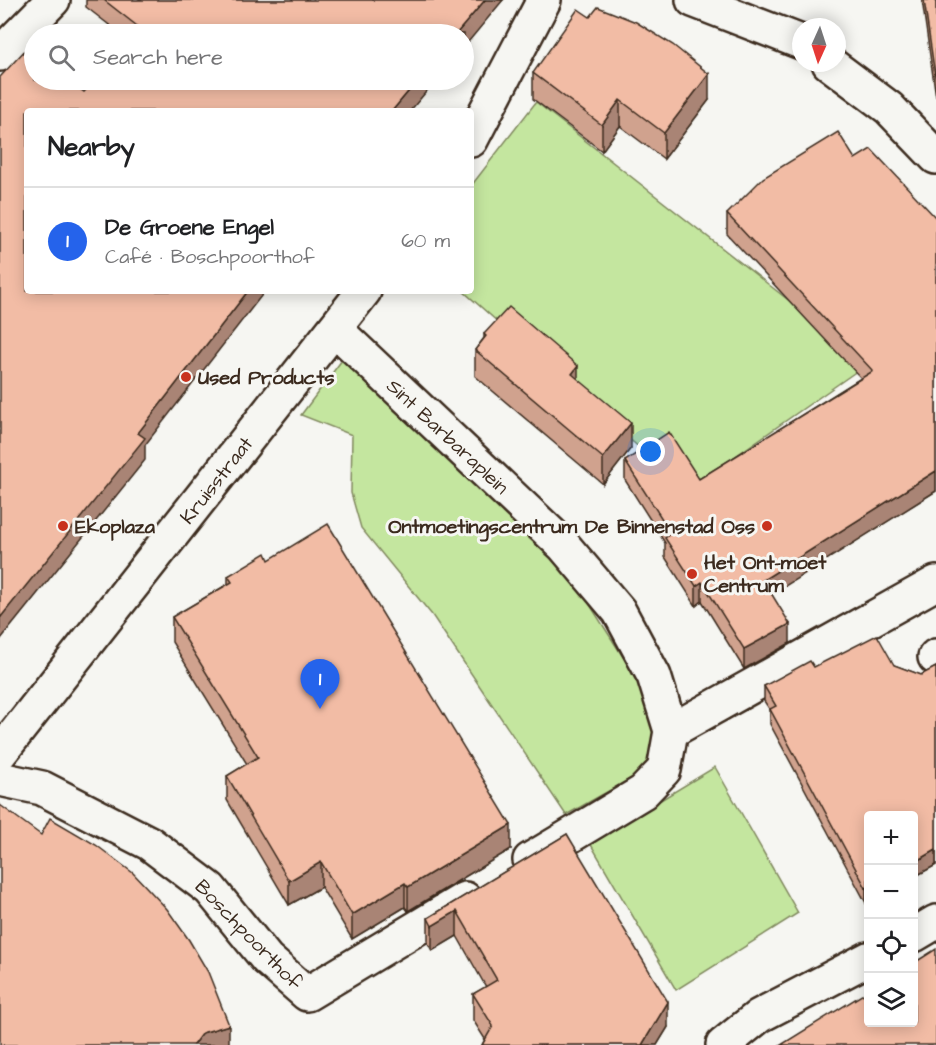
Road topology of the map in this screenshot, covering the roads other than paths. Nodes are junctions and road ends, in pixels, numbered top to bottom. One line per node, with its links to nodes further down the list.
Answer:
1 (53, 0): 5 (street)
2 (544, 0): 10 (street)
3 (693, 0): 4 (street)
4 (739, 8): 7 (street)
5 (29, 24)
6 (24, 30): 8 (street)
7 (792, 37)
8 (0, 54)
9 (841, 72): 11 (street)
10 (474, 134)
11 (936, 157)
12 (362, 294): 13 (street, Kruisstraat)
13 (335, 330): 15 (street, Sint Barbaraplein); 16 (street, Kruisstraat)
14 (936, 583): 15 (street)
15 (671, 731): 19 (street, Sint Barbaraplein)
16 (0, 753)
17 (0, 780): 19 (street, Boschpoorthof)
18 (864, 961): 20 (street)
19 (307, 994)
20 (723, 1045)

